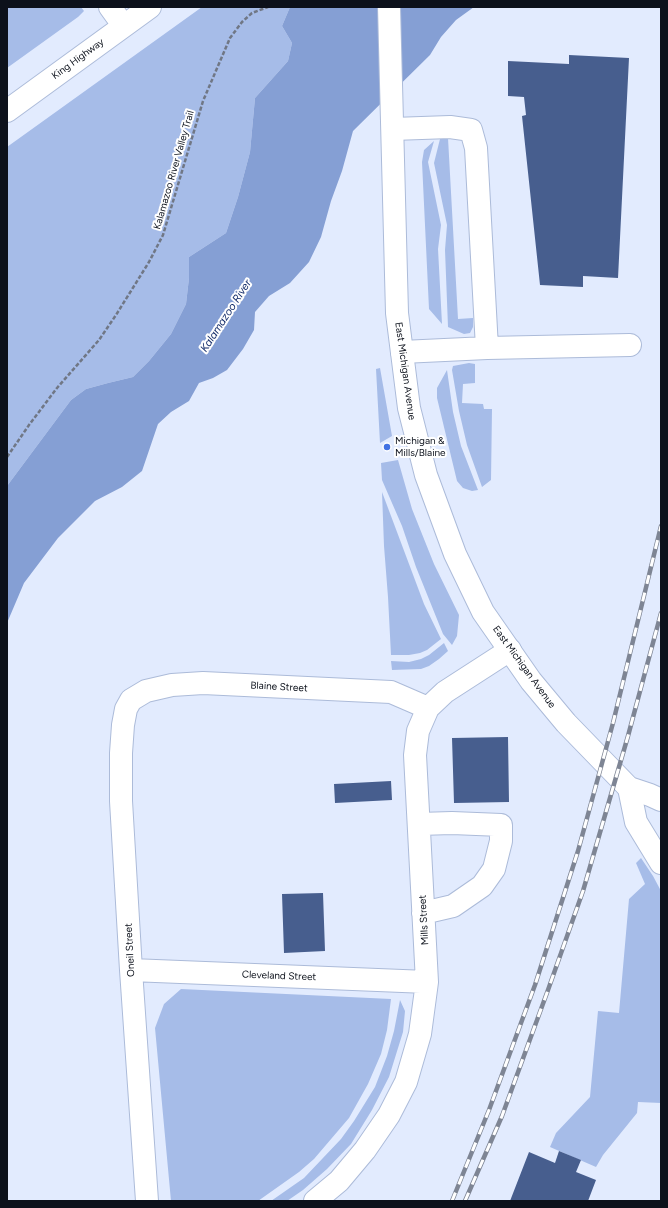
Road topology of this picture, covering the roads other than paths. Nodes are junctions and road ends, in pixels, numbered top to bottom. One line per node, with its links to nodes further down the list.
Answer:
1 (110, 7): 4 (street)
2 (150, 7): 4 (street, King Highway)
3 (389, 7): 6 (street, East Michigan Avenue)
4 (124, 25): 5 (street, King Highway)
5 (7, 111)
6 (393, 129): 8 (street); 9 (street, East Michigan Avenue)
7 (630, 345): 8 (street)
8 (487, 348): 9 (street)
9 (402, 352): 10 (street, East Michigan Avenue)
10 (510, 650): 12 (street, Mills Street); 13 (street, East Michigan Avenue)
11 (131, 700): 12 (street, Blaine Street); 18 (street, Oneil Street)
12 (428, 708): 15 (street, Mills Street)
13 (629, 788): 14 (street); 16 (street)
14 (661, 800)
15 (419, 824): 17 (street, Mills Street); 17 (street)
16 (661, 863)
17 (423, 913): 19 (street, Mills Street)
18 (131, 970): 19 (street, Cleveland Street); 20 (street, Oneil Street)
19 (427, 982): 21 (street, Mills Street)
20 (147, 1201)
21 (315, 1201)

